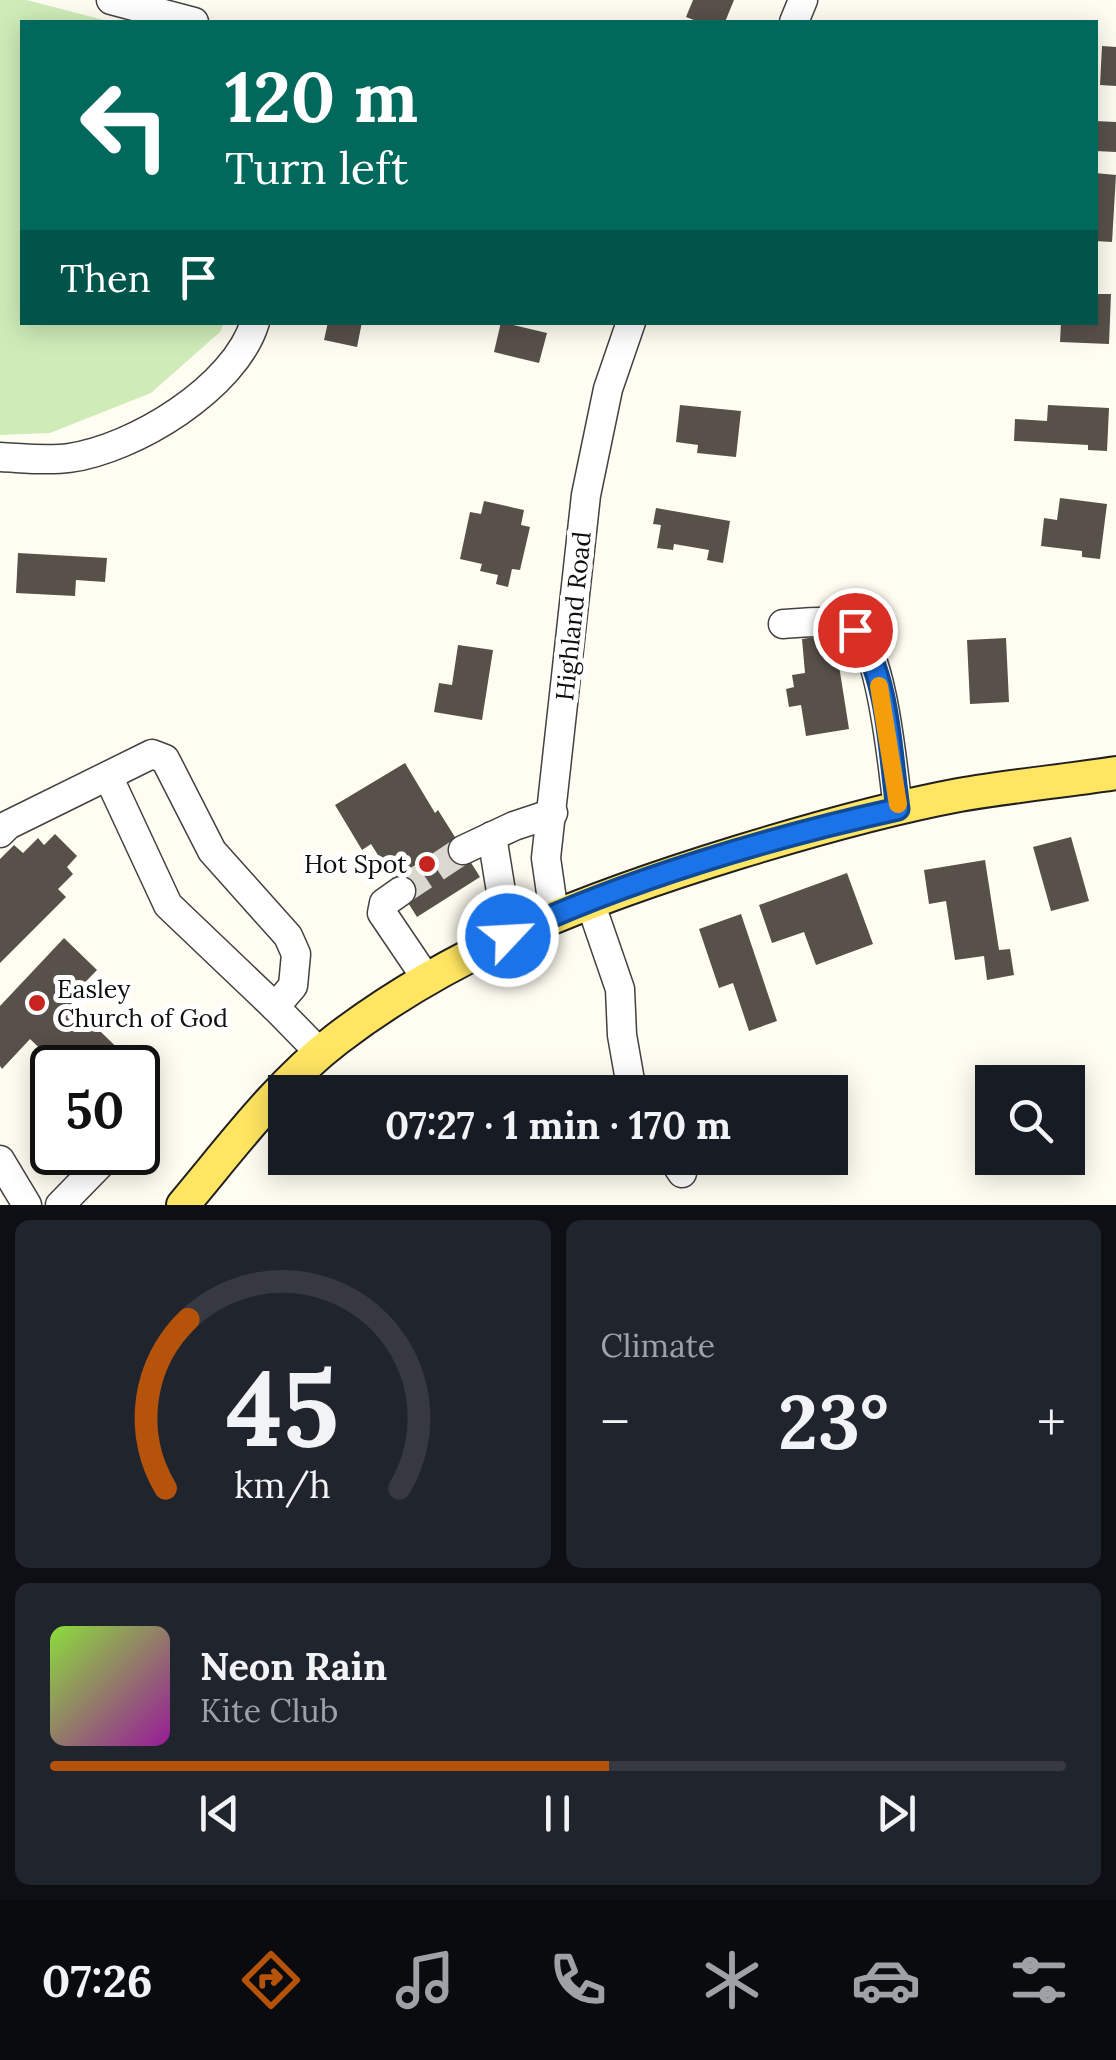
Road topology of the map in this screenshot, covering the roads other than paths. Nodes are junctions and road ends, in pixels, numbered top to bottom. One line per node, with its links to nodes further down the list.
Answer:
1 (111, 0): 2 (street)
2 (186, 20)
3 (255, 325): 5 (street)
4 (630, 325): 10 (street, Highland Road)
5 (0, 457)
6 (783, 624): 9 (street)
7 (1116, 774): 9 (main road)
8 (108, 776): 11 (street); 19 (street); 19 (street)
9 (898, 809): 15 (main road)
10 (554, 813): 12 (street); 16 (street, Highland Road)
11 (0, 834)
12 (492, 836): 13 (street); 17 (street)
13 (463, 850)
14 (401, 892): 18 (street)
15 (590, 902): 16 (main road); 21 (street)
16 (554, 914): 17 (main road)
17 (508, 936): 18 (main road)
18 (426, 978): 20 (main road)
19 (274, 1007): 20 (street)
20 (320, 1054): 26 (main road)
21 (629, 1075)
22 (0, 1160): 24 (street)
23 (89, 1175): 25 (street)
24 (27, 1205)
25 (60, 1205)
26 (183, 1205)

